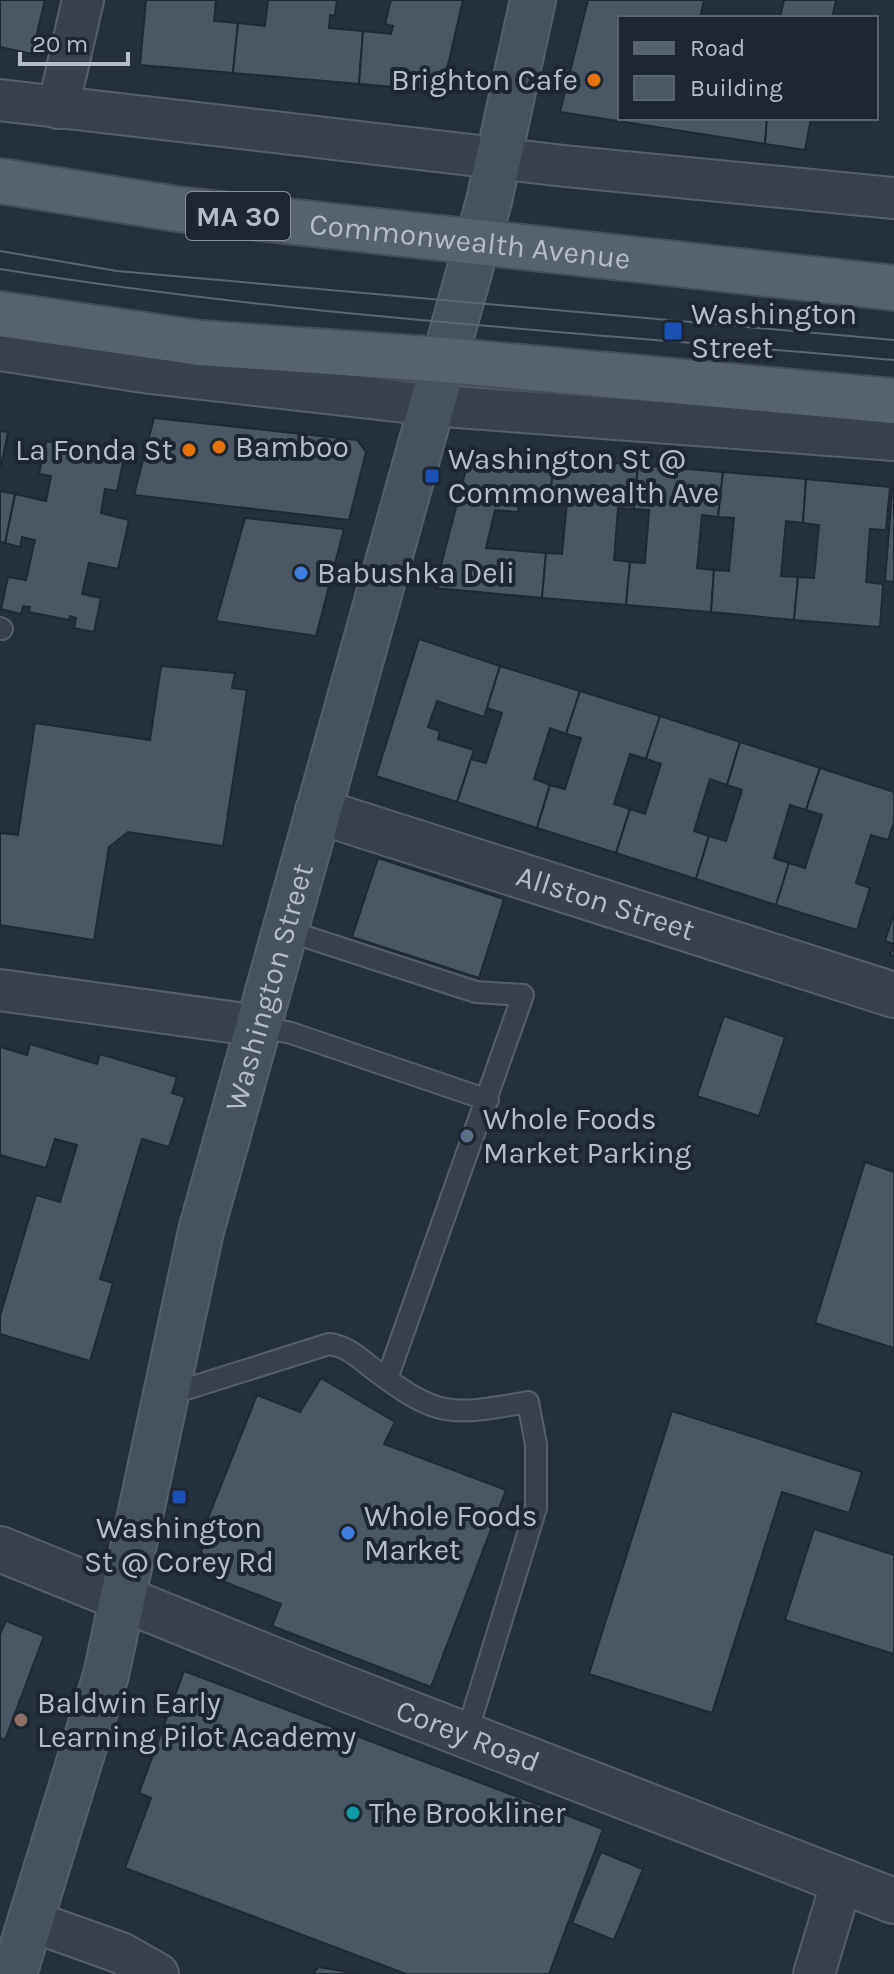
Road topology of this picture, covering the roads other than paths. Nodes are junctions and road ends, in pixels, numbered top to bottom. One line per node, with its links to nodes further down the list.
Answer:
1 (83, 0): 4 (street)
2 (533, 0): 5 (main road, Washington Street)
3 (0, 100): 4 (street)
4 (58, 108): 5 (street)
5 (500, 159): 7 (street); 8 (main road, Washington Street)
6 (0, 181): 8 (main road, Commonwealth Avenue / MA 30)
7 (894, 198)
8 (477, 244): 9 (main road, Commonwealth Avenue / MA 30); 12 (main road, Washington Street)
9 (894, 288)
10 (0, 314): 12 (main road)
11 (0, 350): 14 (street)
12 (444, 360): 13 (main road); 14 (main road, Washington Street)
13 (894, 401)
14 (431, 405): 15 (street); 16 (main road, Washington Street)
15 (894, 440)
16 (318, 811): 17 (main road, Washington Street); 19 (street, Allston Street)
17 (285, 930): 20 (main road, Washington Street); 21 (lane)
18 (0, 990): 20 (street)
19 (894, 995)
20 (259, 1026): 21 (lane); 23 (main road, Washington Street)
21 (488, 1100): 22 (lane)
22 (387, 1379): 23 (lane); 26 (lane)
23 (164, 1396): 25 (main road, Washington Street)
24 (0, 1549): 25 (street, Corey Road)
25 (124, 1598): 26 (street, Corey Road); 29 (main road, Washington Street)
26 (466, 1736): 27 (street, Corey Road)
27 (842, 1881): 28 (street, Corey Road); 32 (street)
28 (894, 1901)
29 (31, 1921): 30 (main road, Washington Street); 31 (street)
30 (14, 1974)
31 (158, 1974)
32 (814, 1974)

